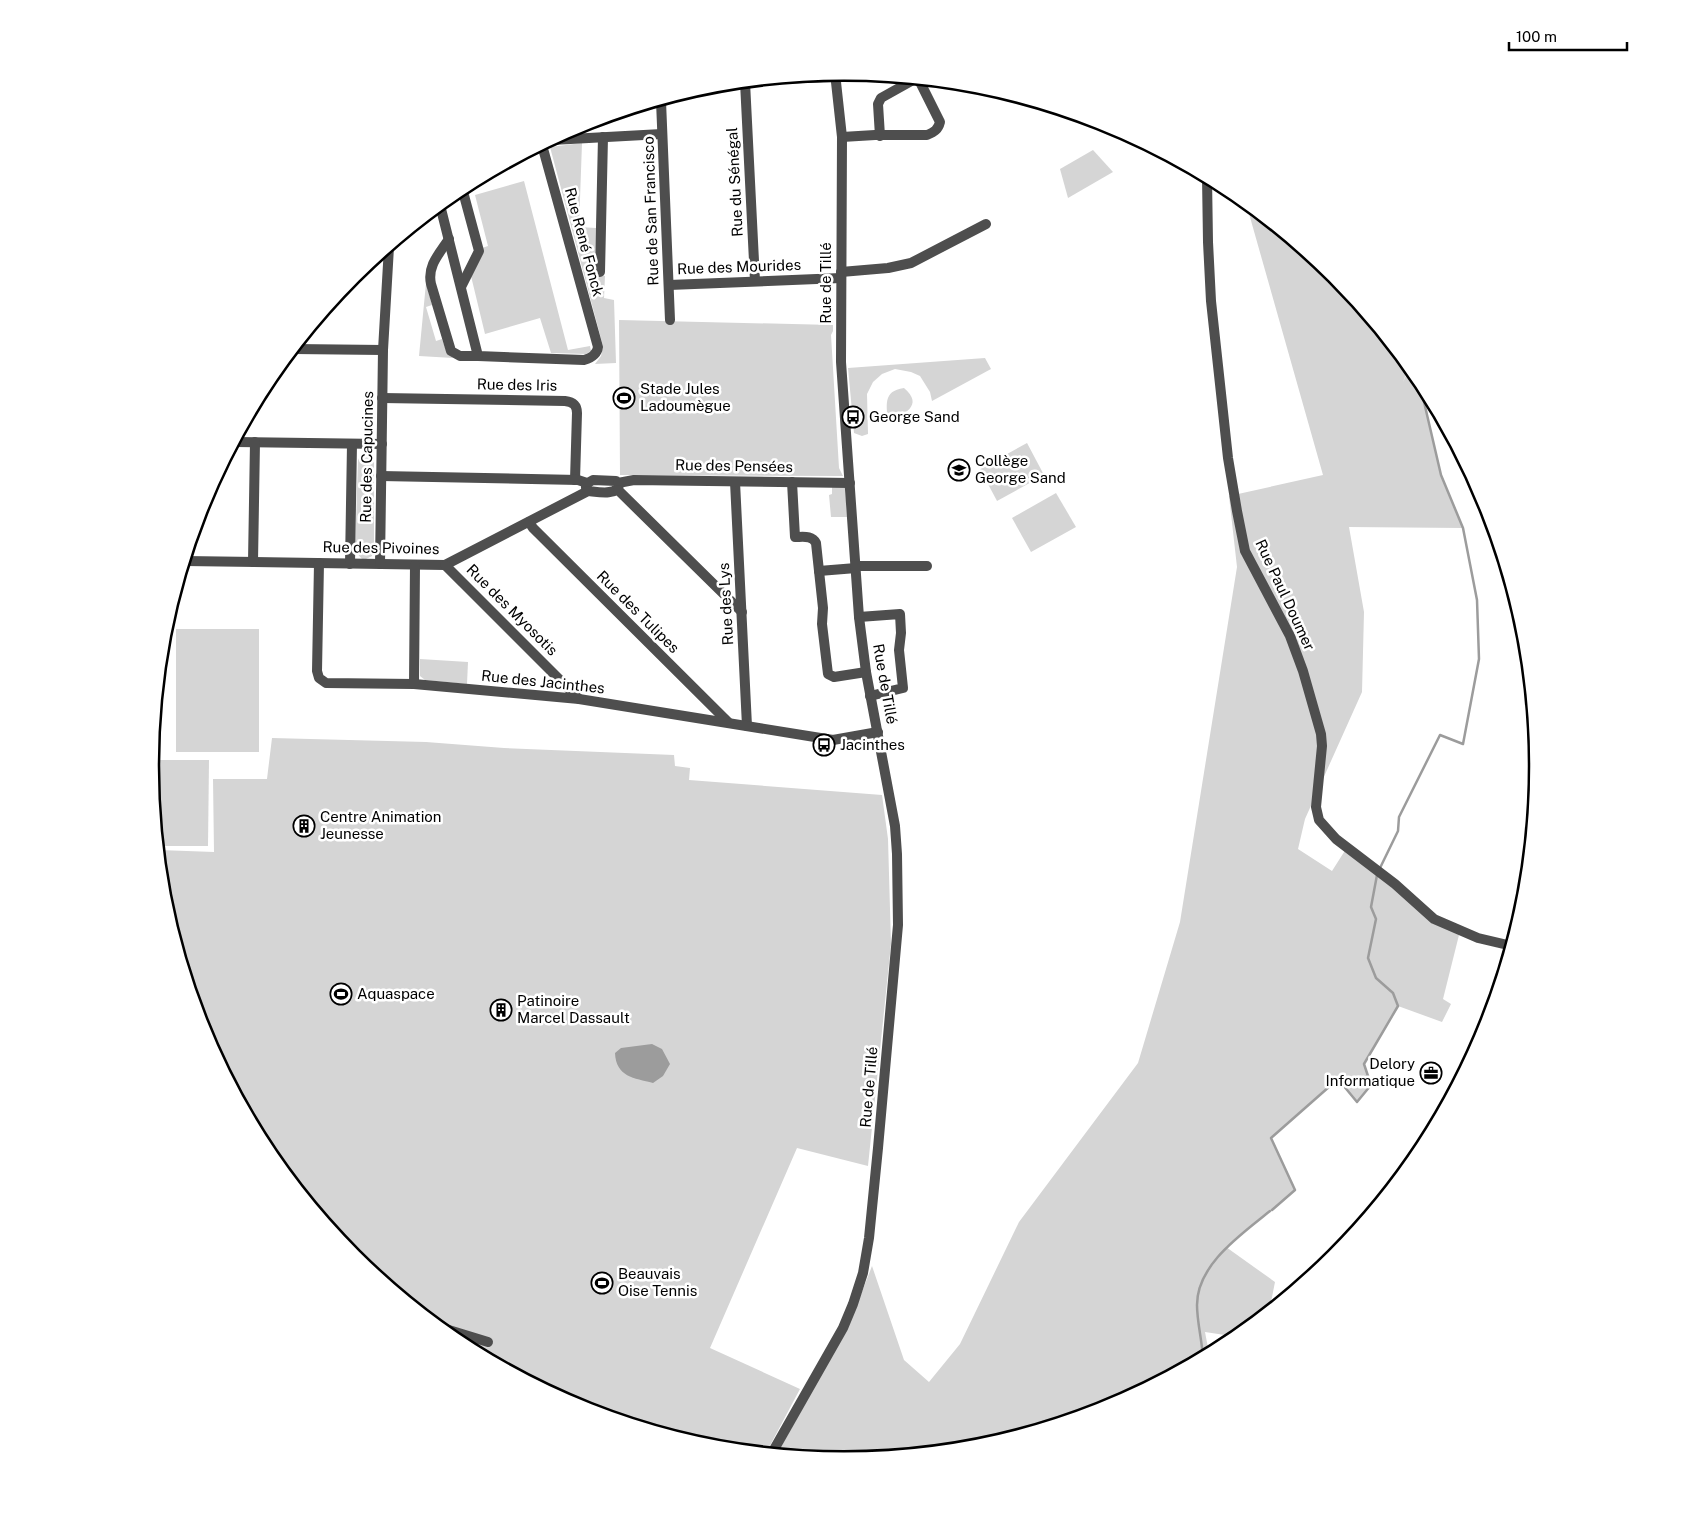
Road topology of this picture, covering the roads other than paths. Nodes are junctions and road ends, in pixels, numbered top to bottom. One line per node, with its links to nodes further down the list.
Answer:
1 (838, 81): 9 (street, Rue de Tillé)
2 (905, 84): 7 (street)
3 (922, 86): 7 (street)
4 (745, 89): 20 (street, Rue du Sénégal)
5 (661, 107): 6 (street, Rue de San Francisco)
6 (662, 134): 8 (street); 21 (street, Rue de San Francisco)
7 (880, 136): 9 (street)
8 (602, 137): 10 (street); 18 (street)
9 (842, 137): 19 (street, Rue de Tillé)
10 (569, 139)
11 (544, 151): 26 (street, Rue René Fonck)
12 (1207, 186): 59 (street, Rue Paul Doumer)
13 (464, 197): 22 (street)
14 (442, 212): 16 (street)
15 (986, 224): 19 (street, Rue des Mourides)
16 (449, 239): 22 (street); 26 (street)
17 (389, 255): 25 (street, Rue des Capucines)
18 (600, 272)
19 (841, 275): 20 (street, Rue des Mourides); 36 (street, Rue de Tillé)
20 (755, 281): 21 (street, Rue des Mourides)
21 (669, 285): 23 (street, Rue de San Francisco)
22 (461, 287): 26 (street)
23 (670, 320)
24 (301, 349): 25 (street)
25 (383, 350): 27 (street, Rue des Capucines)
26 (478, 356)
27 (382, 398): 31 (street, Rue des Capucines); 33 (street, Rue des Iris)
28 (241, 442): 29 (street)
29 (255, 442): 30 (street); 41 (street)
30 (352, 444): 31 (street); 43 (street, Rue des Capucines)
31 (382, 444): 32 (street, Rue des Capucines)
32 (381, 476): 33 (street, Rue des Pensées); 44 (street, Rue des Capucines)
33 (575, 480): 38 (street, Rue des Pensées)
34 (735, 482): 35 (street, Rue des Pensées); 37 (street, Rue des Pensées); 50 (street, Rue des Lys)
35 (792, 482): 36 (street, Rue des Pensées); 49 (street)
36 (850, 483): 48 (street, Rue de Tillé)
37 (618, 486): 38 (street, Rue des Pensées); 50 (street)
38 (587, 487): 39 (street, Rue des Pivoines)
39 (529, 522): 46 (street, Rue des Pivoines); 56 (street, Rue des Tulipes)
40 (191, 561): 41 (street, Rue des Pivoines)
41 (253, 562): 42 (street, Rue des Pivoines)
42 (320, 563): 43 (street, Rue des Pivoines); 53 (street, Rue des Jacinthes)
43 (350, 564): 44 (street, Rue des Pivoines)
44 (380, 564): 45 (street, Rue des Pivoines)
45 (415, 565): 46 (street, Rue des Pivoines); 53 (street)
46 (445, 565): 55 (street, Rue des Myosotis)
47 (927, 566): 48 (street)
48 (856, 567): 49 (street); 51 (street, Rue de Tillé)
49 (819, 570): 52 (street)
50 (742, 612): 57 (street, Rue des Lys)
51 (859, 617): 52 (street, Rue de Tillé); 54 (street)
52 (866, 672): 54 (street, Rue de Tillé)
53 (414, 684): 55 (street, Rue des Jacinthes)
54 (870, 696): 58 (street, Rue de Tillé)
55 (579, 698): 56 (street, Rue des Jacinthes)
56 (728, 722): 57 (street, Rue des Jacinthes)
57 (748, 726): 58 (street, Rue des Jacinthes)
58 (878, 732): 62 (street, Rue de Tillé)
59 (1506, 945)
60 (461, 1334): 61 (street)
61 (488, 1342)
62 (775, 1448)

